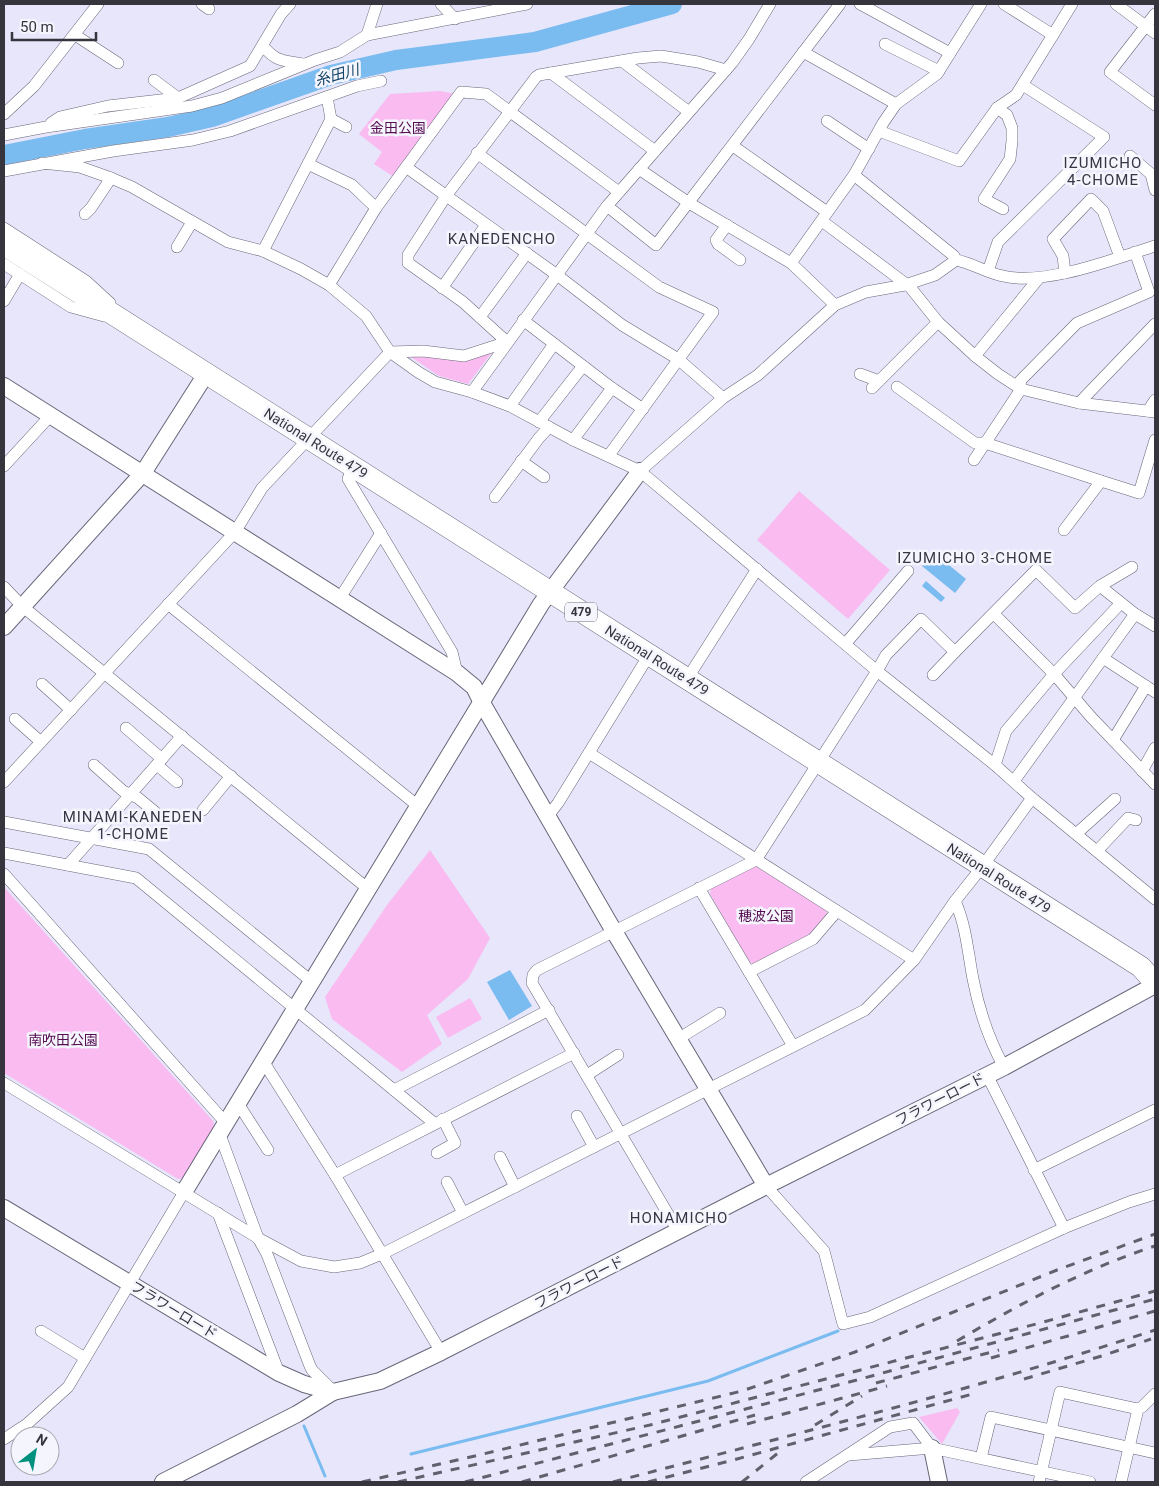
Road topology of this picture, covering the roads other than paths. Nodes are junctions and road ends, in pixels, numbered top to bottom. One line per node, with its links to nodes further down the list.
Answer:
1 (98, 4): 19 (street)
2 (290, 4): 23 (street)
3 (377, 4): 20 (street)
4 (441, 4): 16 (street)
5 (477, 4): 14 (street)
6 (527, 4): 14 (street)
7 (770, 4): 29 (street)
8 (840, 4): 24 (street)
9 (860, 4): 25 (street)
10 (981, 4): 25 (street)
11 (1004, 4): 21 (street)
12 (1072, 4): 21 (street)
13 (1116, 4): 17 (street)
14 (486, 13): 16 (street)
15 (1155, 14): 17 (street)
16 (456, 19): 20 (street)
17 (1145, 26): 18 (street); 37 (street)
18 (1155, 33)
19 (75, 35): 27 (street); 42 (street)
20 (366, 35): 28 (street)
21 (1053, 35): 34 (street)
22 (885, 44): 30 (street)
23 (263, 46): 28 (street); 36 (street)
24 (803, 52): 38 (street); 49 (street)
25 (950, 53): 30 (street)
26 (622, 61): 29 (street); 31 (street); 41 (street)
27 (118, 63)
28 (305, 64): 45 (street)
29 (726, 70): 41 (street)
30 (939, 71): 38 (street)
31 (551, 73): 40 (street); 51 (street)
32 (154, 80): 36 (street)
33 (381, 81): 35 (street)
34 (1023, 85): 39 (street); 87 (street)
35 (327, 97): 43 (street); 54 (street)
36 (178, 98): 45 (street)
37 (1154, 103)
38 (896, 104): 47 (street)
39 (997, 108): 47 (street); 68 (street)
40 (510, 111): 52 (street); 56 (street); 63 (street)
41 (689, 112): 51 (street)
42 (4, 114)
43 (331, 118): 46 (street); 55 (street)
44 (827, 120): 50 (street)
45 (46, 127): 48 (street)
46 (346, 127)
47 (879, 131): 50 (street)
48 (4, 136)
49 (733, 146): 65 (street); 70 (street)
50 (869, 149): 60 (street)
51 (655, 151): 57 (street)
52 (477, 153): 64 (street); 75 (street)
53 (1130, 156): 59 (street)
54 (42, 163): 58 (street); 61 (street)
55 (308, 164): 67 (street); 79 (street)
56 (406, 166): 64 (street); 67 (street)
57 (639, 169): 63 (street); 65 (street)
58 (4, 171)
59 (1153, 174): 62 (street)
60 (854, 175): 70 (street); 84 (street)
61 (111, 178): 69 (street); 71 (street)
62 (1155, 190)
63 (619, 192): 66 (street)
64 (446, 196): 72 (street); 94 (street)
65 (690, 203): 66 (street); 73 (street)
66 (608, 206): 75 (street)
67 (376, 208): 92 (street)
68 (1003, 209)
69 (84, 214)
70 (825, 217): 85 (street); 93 (street)
71 (192, 222): 78 (street); 79 (street)
72 (486, 225): 81 (street); 94 (street)
73 (727, 226): 83 (street); 85 (street)
74 (4, 228): 98 (street)
75 (588, 233): 90 (street); 106 (street)
76 (4, 245): 98 (highway, National Route 479 / 479)
77 (1155, 246): 80 (street)
78 (177, 247)
79 (263, 251): 92 (street)
80 (1135, 252): 82 (street); 113 (street)
81 (527, 254): 90 (street); 97 (street)
82 (1120, 257): 88 (street); 88 (street)
83 (740, 260)
84 (956, 260): 87 (street); 93 (street)
85 (791, 263): 96 (street)
86 (4, 264): 89 (street)
87 (988, 271): 91 (street)
88 (1065, 273): 91 (street)
89 (20, 274): 95 (street); 98 (street)
90 (557, 274): 99 (street); 106 (street)
91 (1039, 278): 105 (street)
92 (329, 285): 104 (street)
93 (905, 285): 96 (street); 100 (street)
94 (442, 288): 97 (street)
95 (4, 301)
96 (835, 305): 115 (street)
97 (480, 317): 102 (street)
98 (122, 320): 108 (highway, National Route 479 / 479)
99 (523, 320): 102 (street); 103 (street)
100 (938, 322): 105 (street); 109 (street)
101 (1155, 324): 117 (street)
102 (507, 342): 104 (street); 114 (street)
103 (554, 344): 107 (street); 118 (street)
104 (390, 352): 114 (street); 123 (street)
105 (975, 356): 113 (street)
106 (678, 359): 115 (street); 119 (street)
107 (583, 366): 112 (street); 122 (street)
108 (206, 374): 123 (highway, National Route 479 / 479); 133 (street)
109 (860, 374)
110 (4, 386): 121 (street)
111 (897, 387): 126 (street)
112 (612, 388): 119 (street); 124 (street)
113 (1021, 389): 117 (street); 126 (street)
114 (472, 392): 118 (street)
115 (724, 398): 132 (street)
116 (1155, 400): 120 (street)
117 (1079, 404): 120 (street)
118 (510, 406): 122 (street)
119 (642, 409): 127 (street)
120 (1152, 411)
121 (50, 415): 130 (street); 133 (street)
122 (544, 425): 124 (street); 129 (street)
123 (308, 438): 131 (highway, National Route 479 / 479); 138 (street)
124 (573, 440): 127 (street)
125 (1155, 440): 135 (street)
126 (985, 443): 128 (street); 135 (street)
127 (609, 455): 132 (street)
128 (974, 460)
129 (521, 461): 134 (street); 136 (street)
130 (4, 466)
131 (353, 466): 139 (street); 145 (highway, National Route 479 / 479)
132 (640, 471): 141 (street); 145 (street)
133 (143, 473): 138 (street); 149 (street)
134 (544, 477)
135 (1101, 481): 137 (street)
136 (495, 496)
137 (1064, 530)
138 (234, 532): 146 (street); 148 (street)
139 (381, 533): 146 (street); 160 (street)
140 (1132, 567): 143 (street)
141 (757, 569): 154 (street); 163 (street)
142 (908, 572): 154 (street)
143 (1100, 586): 147 (street); 150 (street)
144 (4, 587): 149 (street)
145 (549, 592): 156 (highway, National Route 479 / 479); 167 (street)
146 (340, 598): 160 (street)
147 (1121, 602): 151 (street); 161 (street)
148 (168, 604): 159 (street); 189 (street)
149 (22, 606): 153 (street); 159 (street)
150 (994, 614): 155 (street); 161 (street)
151 (1135, 614): 152 (street); 157 (street)
152 (1155, 626)
153 (4, 627)
154 (846, 643): 158 (street)
155 (955, 652): 158 (street); 162 (street)
156 (649, 655): 163 (highway, National Route 479 / 479); 175 (street)
157 (1103, 658): 165 (street); 166 (street)
158 (878, 671): 177 (street); 179 (street)
159 (105, 673): 168 (street); 171 (street)
160 (457, 673): 167 (street)
161 (1054, 674): 166 (street); 179 (street)
162 (933, 675)
163 (687, 679): 177 (highway, National Route 479 / 479)
164 (42, 684): 168 (street)
165 (1151, 689): 172 (street)
166 (1075, 696): 172 (street); 182 (street)
167 (482, 703): 189 (street); 192 (street)
168 (70, 710): 173 (street)
169 (15, 719): 173 (street)
170 (126, 728): 176 (street)
171 (182, 736): 176 (street); 181 (street)
172 (1113, 740): 180 (street)
173 (40, 742): 183 (street)
174 (1155, 748): 180 (street)
175 (589, 753): 192 (street); 199 (street)
176 (159, 762): 184 (street); 186 (street)
177 (818, 763): 199 (street); 201 (highway, National Route 479 / 479)
178 (94, 765): 186 (street)
179 (995, 765): 182 (street)
180 (1142, 771): 185 (street)
181 (231, 776): 190 (street); 203 (street)
182 (1014, 781): 187 (street)
183 (4, 782)
184 (177, 782)
185 (1155, 784)
186 (130, 794): 191 (street); 196 (street)
187 (1032, 798): 195 (street); 201 (street)
188 (1115, 799): 195 (street)
189 (418, 806): 203 (street)
190 (203, 810)
191 (155, 812)
192 (548, 816): 208 (street)
193 (1136, 820): 197 (street)
194 (4, 822): 196 (street)
195 (1076, 834): 197 (street)
196 (91, 838): 200 (street); 211 (street)
197 (1097, 851): 205 (street)
198 (4, 854): 200 (street)
199 (756, 860): 204 (street); 207 (street)
200 (68, 865): 213 (street)
201 (982, 867): 206 (street); 212 (highway, National Route 479 / 479)
202 (4, 874): 231 (street)
203 (367, 888): 211 (street)
204 (700, 888): 208 (street); 210 (street)
205 (1155, 899)
206 (955, 901): 209 (street); 221 (street)
207 (837, 911): 209 (street); 210 (street)
208 (614, 931): 214 (street); 216 (street)
209 (914, 960): 217 (street)
210 (749, 972): 217 (street)
211 (311, 981): 213 (street)
212 (1155, 984): 221 (street, フラワーロード)
213 (295, 1008): 220 (street); 225 (street)
214 (549, 1010): 218 (street); 225 (street)
215 (720, 1013): 216 (street)
216 (678, 1039): 226 (street)
217 (793, 1046): 226 (street)
218 (574, 1053): 222 (street); 230 (street)
219 (618, 1056): 222 (street)
220 (263, 1061): 227 (street); 238 (street)
221 (1004, 1067): 223 (street, フラワーロード)
222 (587, 1075): 232 (street)
223 (987, 1075): 237 (street); 240 (street, フラワーロード)
224 (4, 1083): 242 (street)
225 (394, 1090): 230 (street)
226 (708, 1090): 232 (street); 240 (street)
227 (237, 1102): 231 (street); 234 (street)
228 (1155, 1110): 237 (street)
229 (578, 1116): 233 (street)
230 (438, 1121): 235 (street); 238 (street)
231 (222, 1127): 242 (street); 249 (street)
232 (621, 1133): 233 (street); 248 (street)
233 (594, 1147): 241 (street)
234 (268, 1150)
235 (437, 1153)
236 (500, 1157): 241 (street)
237 (1034, 1170): 247 (street)
238 (335, 1175): 250 (street)
239 (447, 1182): 246 (street)
240 (766, 1186): 247 (street); 248 (street, フラワーロード)
241 (515, 1187): 246 (street)
242 (184, 1192): 245 (street); 251 (street)
243 (1155, 1194): 247 (street)
244 (4, 1208): 251 (street, フラワーロード)
245 (218, 1213): 249 (street); 255 (street)
246 (464, 1213): 250 (street)
247 (1064, 1228)
248 (678, 1232): 253 (street, フラワーロード)
249 (258, 1238): 250 (street); 256 (street)
250 (382, 1254): 253 (street)
251 (129, 1283): 254 (street); 255 (street, フラワーロード)
252 (41, 1331): 254 (street)
253 (441, 1352): 256 (street, フラワーロード)
254 (85, 1358): 260 (street)
255 (279, 1373): 256 (street, フラワーロード)
256 (333, 1392): 267 (street)
257 (1155, 1394): 258 (street)
258 (1138, 1409): 259 (street); 262 (street)
259 (1051, 1430): 262 (street); 265 (street); 266 (street)
260 (4, 1439)
261 (932, 1448): 264 (street); 264 (street); 265 (street); 269 (street)
262 (1129, 1448): 263 (street); 271 (street)
263 (1155, 1453)
264 (849, 1456): 268 (street)
265 (980, 1458): 266 (street)
266 (1040, 1477): 270 (street)
267 (163, 1482)
268 (806, 1482)
269 (939, 1482)
270 (1090, 1482)
271 (1121, 1482)

